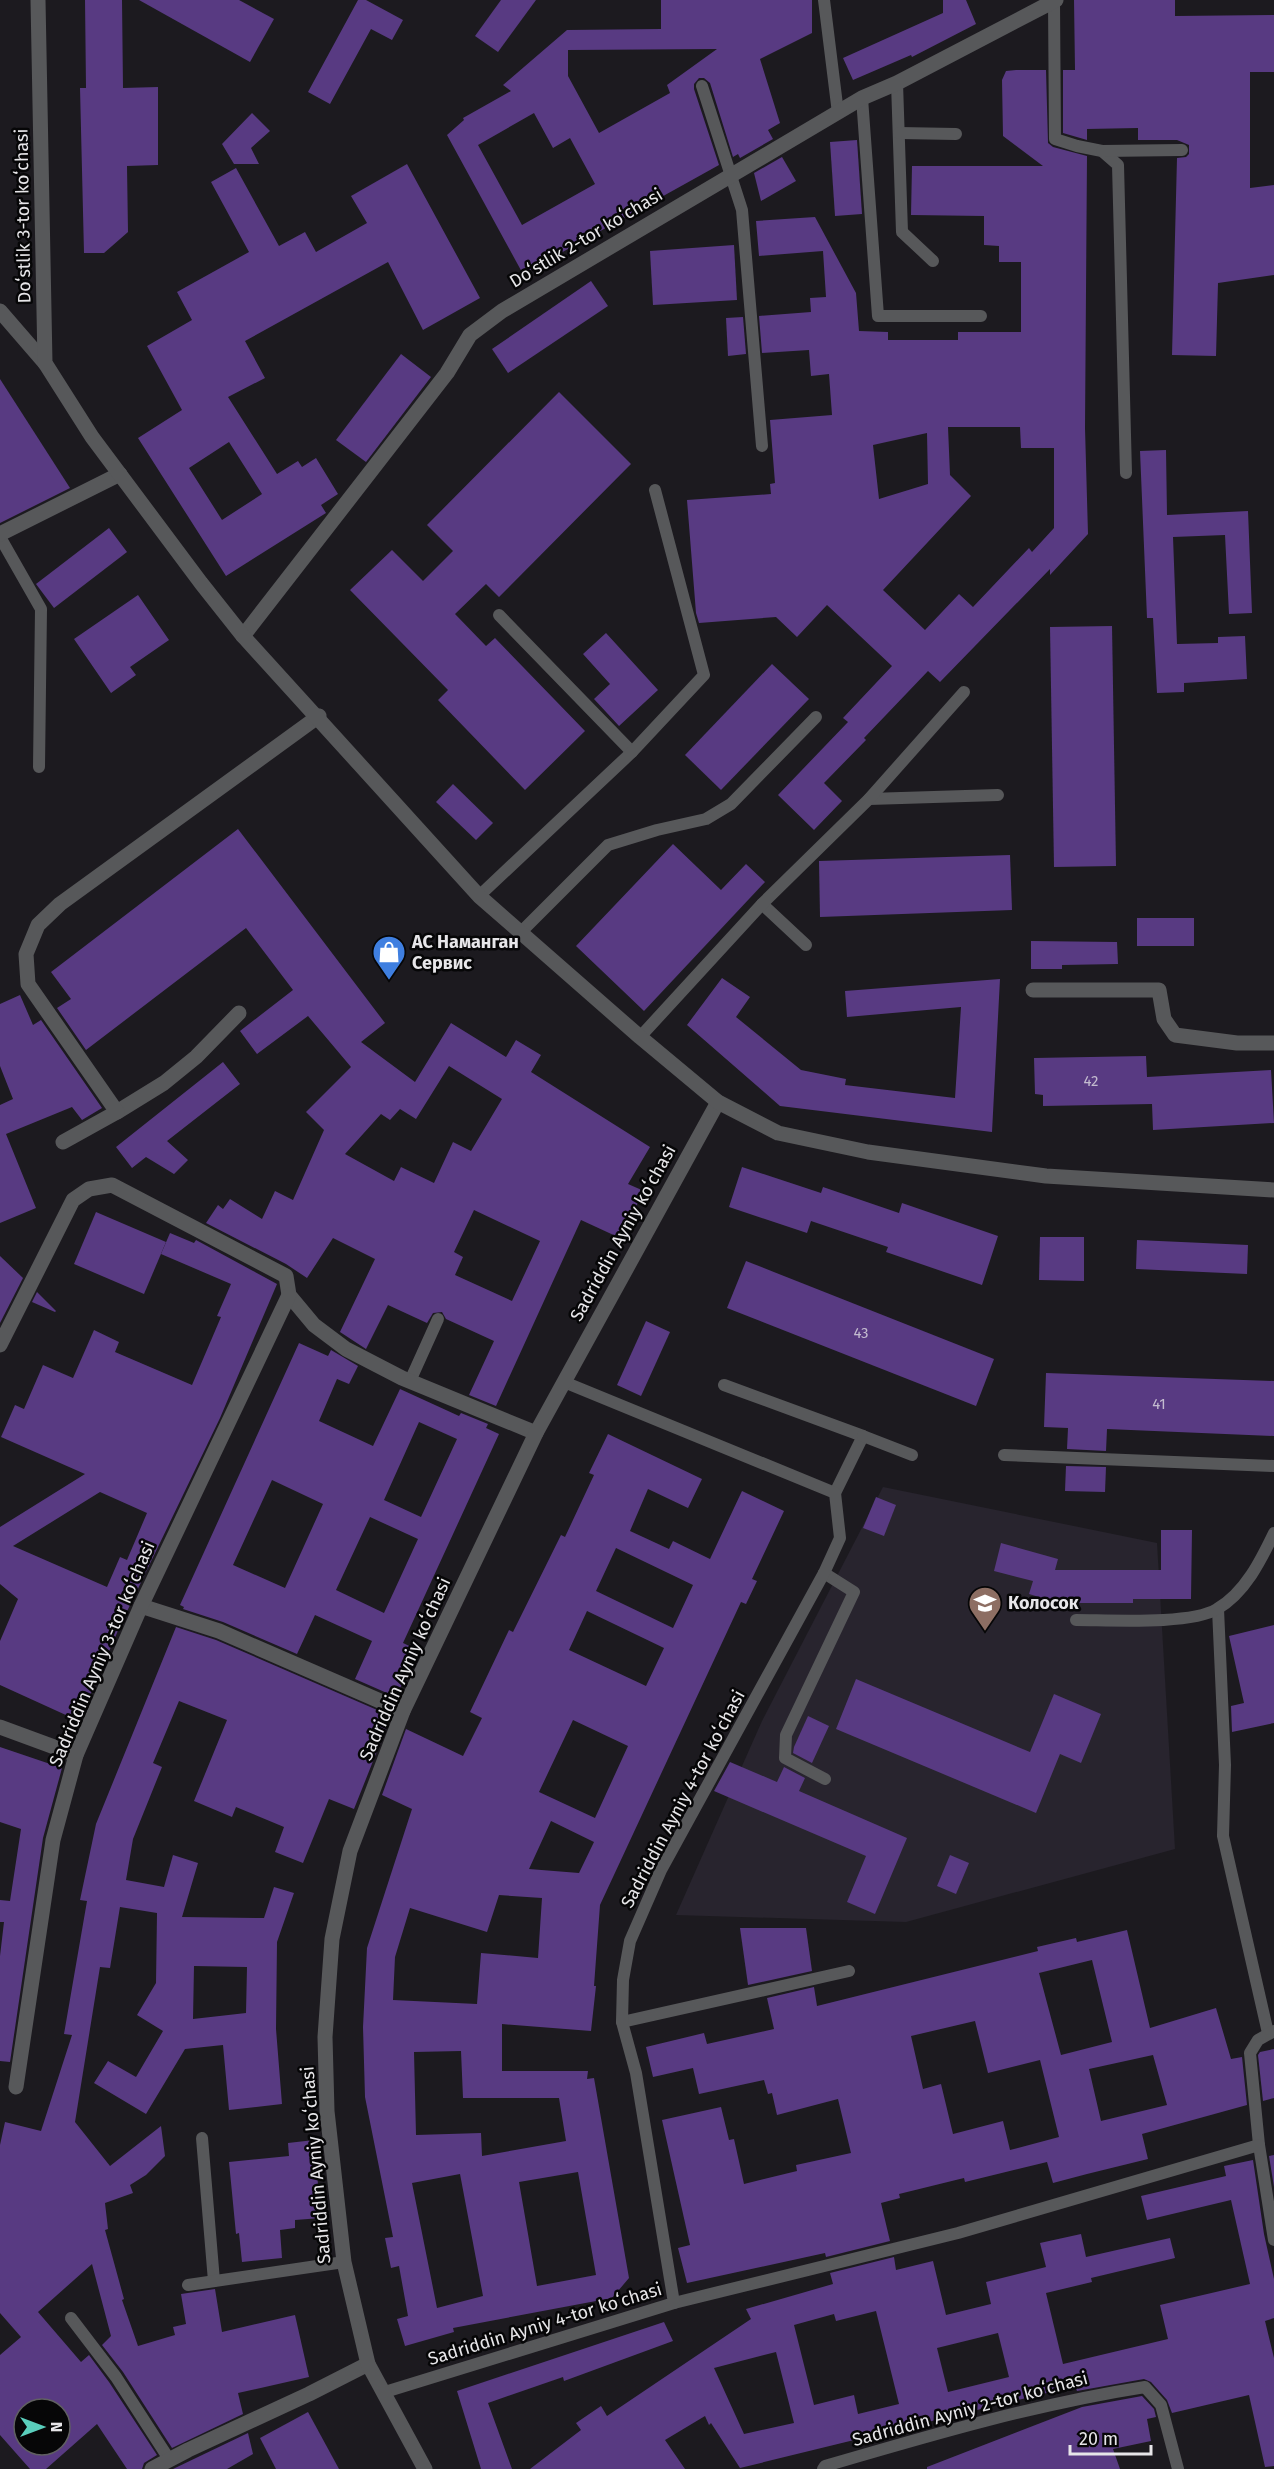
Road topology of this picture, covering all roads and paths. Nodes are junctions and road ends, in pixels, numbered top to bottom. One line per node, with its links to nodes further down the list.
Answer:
1 (38, 0): 16 (street, Doʻstlik 3-tor koʻchasi)
2 (824, 0): 7 (lane)
3 (1055, 1): 4 (street, Doʻstlik 2-tor koʻchasi); 11 (lane)
4 (897, 83): 6 (street, Doʻstlik 2-tor koʻchasi); 8 (lane)
5 (702, 86): 12 (lane)
6 (862, 98): 7 (street, Doʻstlik 2-tor koʻchasi); 15 (lane)
7 (838, 113): 12 (street, Doʻstlik 2-tor koʻchasi)
8 (899, 133): 9 (lane); 13 (lane)
9 (956, 134)
10 (1182, 150): 11 (lane)
11 (1102, 151): 18 (lane)
12 (732, 176): 17 (lane); 23 (street, Doʻstlik 2-tor koʻchasi)
13 (933, 261)
14 (0, 311): 16 (street, Doʻstlik 3-tor koʻchasi)
15 (981, 316)
16 (45, 363): 19 (street)
17 (762, 446)
18 (1126, 473)
19 (120, 474): 21 (street); 23 (street)
20 (655, 490): 27 (lane)
21 (0, 535): 28 (lane)
22 (499, 615): 27 (lane)
23 (243, 636): 25 (street)
24 (964, 692): 30 (lane)
25 (319, 716): 31 (street); 40 (street)
26 (816, 717): 33 (lane)
27 (632, 752): 31 (lane)
28 (39, 767)
29 (998, 795): 30 (lane)
30 (869, 799): 32 (lane)
31 (479, 896): 33 (street)
32 (762, 904): 34 (lane); 37 (lane)
33 (521, 932): 37 (street)
34 (806, 945)
35 (1033, 990): 38 (street)
36 (239, 1013): 40 (street)
37 (640, 1036): 39 (street)
38 (1274, 1043)
39 (718, 1102): 42 (street); 47 (street, Sadriddin Ayniy koʻchasi)
40 (117, 1112): 41 (street)
41 (63, 1142)
42 (1274, 1191)
43 (289, 1294): 45 (street); 46 (street); 57 (street, Sadriddin Ayniy 3-tor koʻchasi)
44 (438, 1319): 46 (lane)
45 (0, 1345)
46 (410, 1381): 49 (street)
47 (564, 1382): 49 (street, Sadriddin Ayniy koʻchasi); 54 (lane)
48 (724, 1385): 50 (lane)
49 (536, 1432): 60 (street, Sadriddin Ayniy koʻchasi)
50 (863, 1436): 51 (lane); 54 (lane)
51 (912, 1455)
52 (1004, 1455): 53 (lane)
53 (1274, 1466)
54 (835, 1493): 56 (lane, Sadriddin Ayniy 4-tor koʻchasi)
55 (1274, 1533): 58 (lane)
56 (824, 1573): 63 (lane); 65 (lane, Sadriddin Ayniy 4-tor koʻchasi)
57 (141, 1606): 60 (street); 62 (street, Sadriddin Ayniy 3-tor koʻchasi)
58 (1218, 1609): 59 (lane); 66 (lane)
59 (1076, 1620)
60 (403, 1711): 71 (street, Sadriddin Ayniy koʻchasi)
61 (0, 1726): 62 (street)
62 (76, 1755): 67 (street, Sadriddin Ayniy 3-tor koʻchasi)
63 (825, 1779)
64 (849, 1971): 65 (lane)
65 (622, 2022): 74 (lane, Sadriddin Ayniy 4-tor koʻchasi)
66 (1271, 2032): 69 (lane)
67 (16, 2087)
68 (202, 2138): 72 (lane)
69 (1258, 2145): 70 (lane); 74 (lane)
70 (1274, 2240)
71 (344, 2262): 72 (lane); 76 (street, Sadriddin Ayniy koʻchasi)
72 (214, 2281): 73 (lane)
73 (188, 2285)
74 (675, 2303): 77 (lane, Sadriddin Ayniy 4-tor koʻchasi)
75 (71, 2319): 78 (lane)
76 (368, 2364): 77 (street, Sadriddin Ayniy koʻchasi); 78 (street)
77 (385, 2392): 80 (street, Sadriddin Ayniy koʻchasi)
78 (169, 2459): 79 (street)
79 (152, 2469)
80 (425, 2469)
81 (823, 2469): 82 (lane, Sadriddin Ayniy 2-tor koʻchasi)
82 (1178, 2469)

